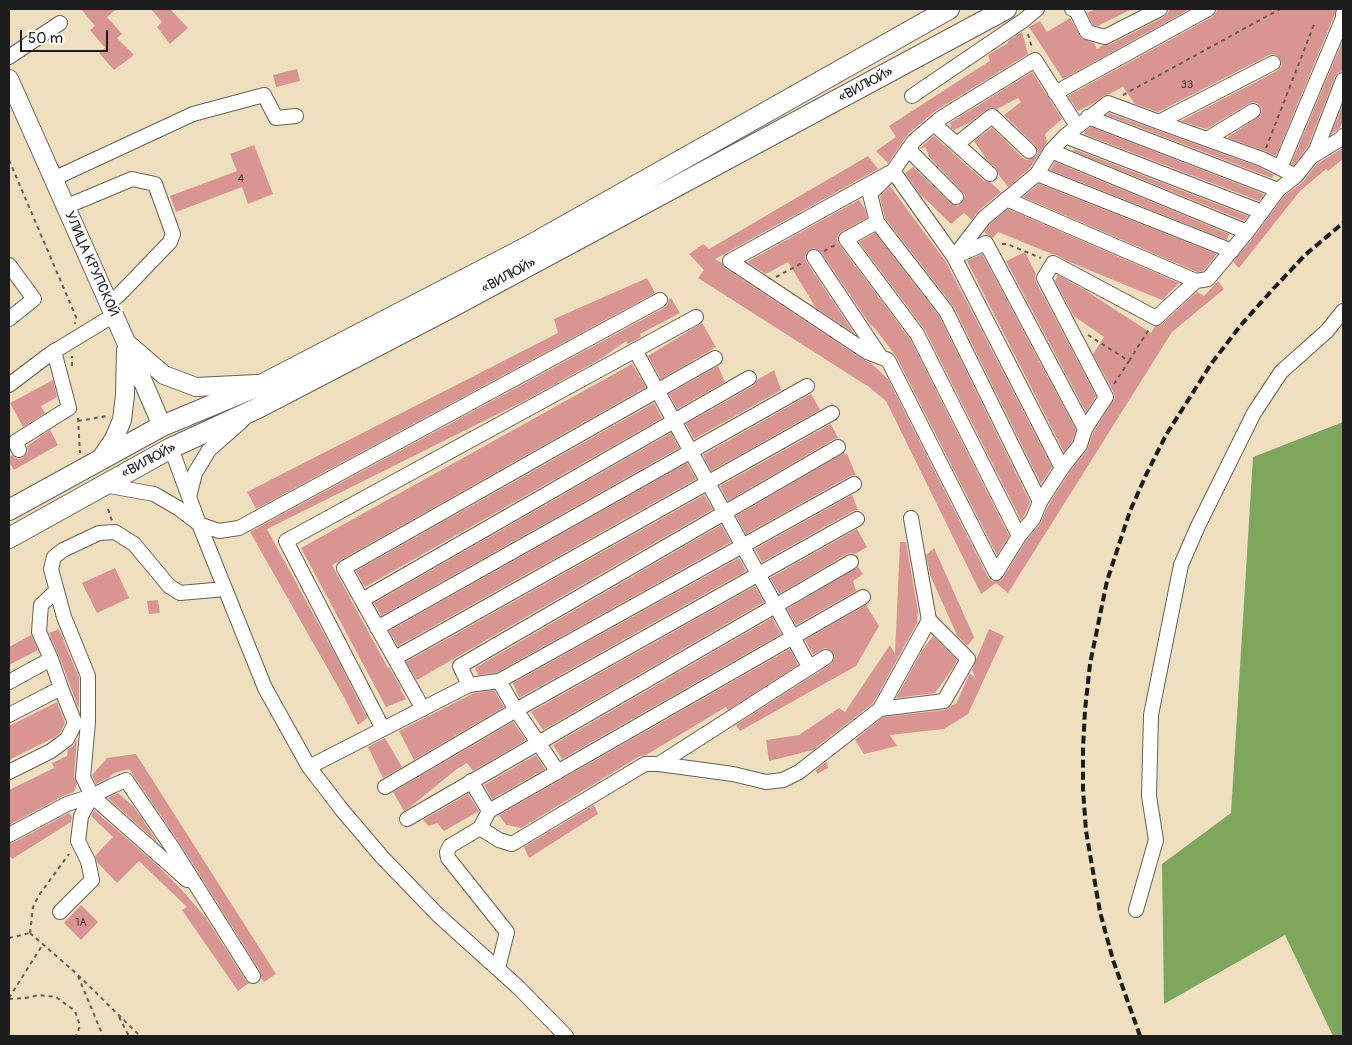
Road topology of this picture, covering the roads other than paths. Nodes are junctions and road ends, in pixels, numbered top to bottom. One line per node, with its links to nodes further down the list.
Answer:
1 (949, 9): 58 (highway, «ВИЛЮЙ»)
2 (1006, 9): 62 (highway, «ВИЛЮЙ»)
3 (1037, 9): 14 (street)
4 (1072, 9): 5 (street)
5 (1160, 9)
6 (1208, 9): 13 (street)
7 (1343, 14): 29 (street)
8 (60, 24): 9 (street)
9 (9, 56)
10 (1273, 63): 18 (street)
11 (9, 79): 34 (main road, УЛИЦА КРУПСКОЙ)
12 (1343, 80): 28 (street)
13 (1055, 93): 19 (street); 20 (street)
14 (912, 96)
15 (1253, 111): 23 (street)
16 (296, 116): 34 (street)
17 (1088, 117): 18 (street); 20 (street); 35 (street)
18 (1159, 122): 23 (street)
19 (934, 124): 24 (street); 25 (street)
20 (1077, 126): 21 (street)
21 (1065, 136): 27 (street); 39 (street)
22 (1343, 136): 28 (street)
23 (1207, 139): 29 (street)
24 (957, 144): 26 (street); 31 (street)
25 (908, 149): 30 (street); 36 (street)
26 (1030, 151)
27 (1051, 151): 32 (street); 41 (street)
28 (1311, 157): 33 (street)
29 (1280, 168): 33 (street)
30 (893, 171): 40 (street); 44 (street); 55 (street)
31 (990, 174)
32 (1037, 174): 37 (street); 42 (street)
33 (1296, 176): 35 (street)
34 (53, 179): 38 (main road, УЛИЦА КРУПСКОЙ)
35 (1278, 190): 39 (street)
36 (956, 197)
37 (1006, 199): 44 (street); 46 (street)
38 (65, 207): 48 (main road, УЛИЦА КРУПСКОЙ); 48 (street)
39 (1262, 212): 41 (street)
40 (877, 222): 77 (street); 83 (street)
41 (1247, 232): 42 (street)
42 (1232, 251): 46 (street)
43 (814, 257): 55 (street)
44 (954, 257): 66 (street); 72 (street)
45 (9, 265): 51 (street)
46 (1196, 281): 66 (street)
47 (660, 300): 82 (street)
48 (111, 309): 52 (main road, УЛИЦА КРУПСКОЙ); 54 (street)
49 (1343, 311): 122 (street)
50 (696, 317): 53 (street)
51 (9, 319)
52 (126, 342): 58 (main road); 65 (main road, УЛИЦА КРУПСКОЙ); 71 (main road)
53 (635, 350): 61 (street); 108 (street)
54 (54, 351): 59 (street); 69 (street)
55 (880, 357): 83 (street)
56 (714, 358): 61 (street)
57 (749, 378): 64 (street)
58 (263, 384): 65 (highway, «ВИЛЮЙ»)
59 (9, 385)
60 (806, 386): 70 (street)
61 (657, 390): 64 (street); 91 (street)
62 (258, 408): 68 (highway, «ВИЛЮЙ»); 76 (street)
63 (832, 414): 73 (street)
64 (674, 421): 70 (street); 91 (street)
65 (162, 426): 68 (highway, УЛИЦА КРУПСКОЙ); 71 (highway, «ВИЛЮЙ»)
66 (1085, 429): 72 (street)
67 (838, 447): 79 (street)
68 (171, 448): 75 (highway, «ВИЛЮЙ»); 76 (street)
69 (19, 450)
70 (691, 452): 73 (street); 94 (street)
71 (99, 461): 78 (highway, «ВИЛЮЙ»)
72 (1062, 468): 77 (street)
73 (708, 483): 79 (street); 97 (street)
74 (854, 484): 85 (street)
75 (103, 485): 82 (street); 84 (highway, «ВИЛЮЙ»)
76 (189, 497): 82 (street)
77 (1040, 502): 83 (street)
78 (9, 510)
79 (724, 513): 85 (street); 102 (street)
80 (912, 518): 93 (street)
81 (857, 519): 87 (street)
82 (199, 524): 88 (street)
83 (1019, 536)
84 (9, 538)
85 (742, 546): 87 (street); 100 (street)
86 (852, 562): 92 (street)
87 (758, 574): 92 (street); 106 (street)
88 (225, 589): 89 (street); 111 (street)
89 (56, 591): 98 (street); 116 (street)
90 (863, 597): 95 (street)
91 (362, 600): 94 (street)
92 (775, 606): 95 (street); 109 (street)
93 (929, 620): 105 (street); 105 (street)
94 (377, 628): 97 (street)
95 (793, 637): 99 (street); 113 (street)
96 (826, 657): 110 (street)
97 (395, 658): 104 (street)
98 (51, 659): 101 (street); 103 (street)
99 (806, 661)
100 (499, 680): 102 (street); 106 (street)
101 (9, 682)
102 (469, 685): 104 (street)
103 (61, 688): 107 (street); 112 (street)
104 (422, 709): 108 (street)
105 (880, 709): 110 (street)
106 (516, 710): 109 (street); 115 (street)
107 (9, 715)
108 (383, 729): 111 (street)
109 (538, 743): 113 (street); 114 (street)
110 (659, 764): 119 (street)
111 (309, 767): 124 (street)
112 (9, 772)
113 (558, 772): 117 (street)
114 (472, 781): 117 (street); 118 (street)
115 (385, 787)
116 (92, 796): 120 (street); 121 (street); 121 (street); 123 (street)
117 (489, 811): 119 (street)
118 (407, 819)
119 (480, 828): 124 (street)
120 (9, 835)
121 (199, 890): 125 (street)
122 (1136, 910)
123 (60, 912)
124 (498, 968): 126 (street)
125 (253, 976)
126 (566, 1036)

